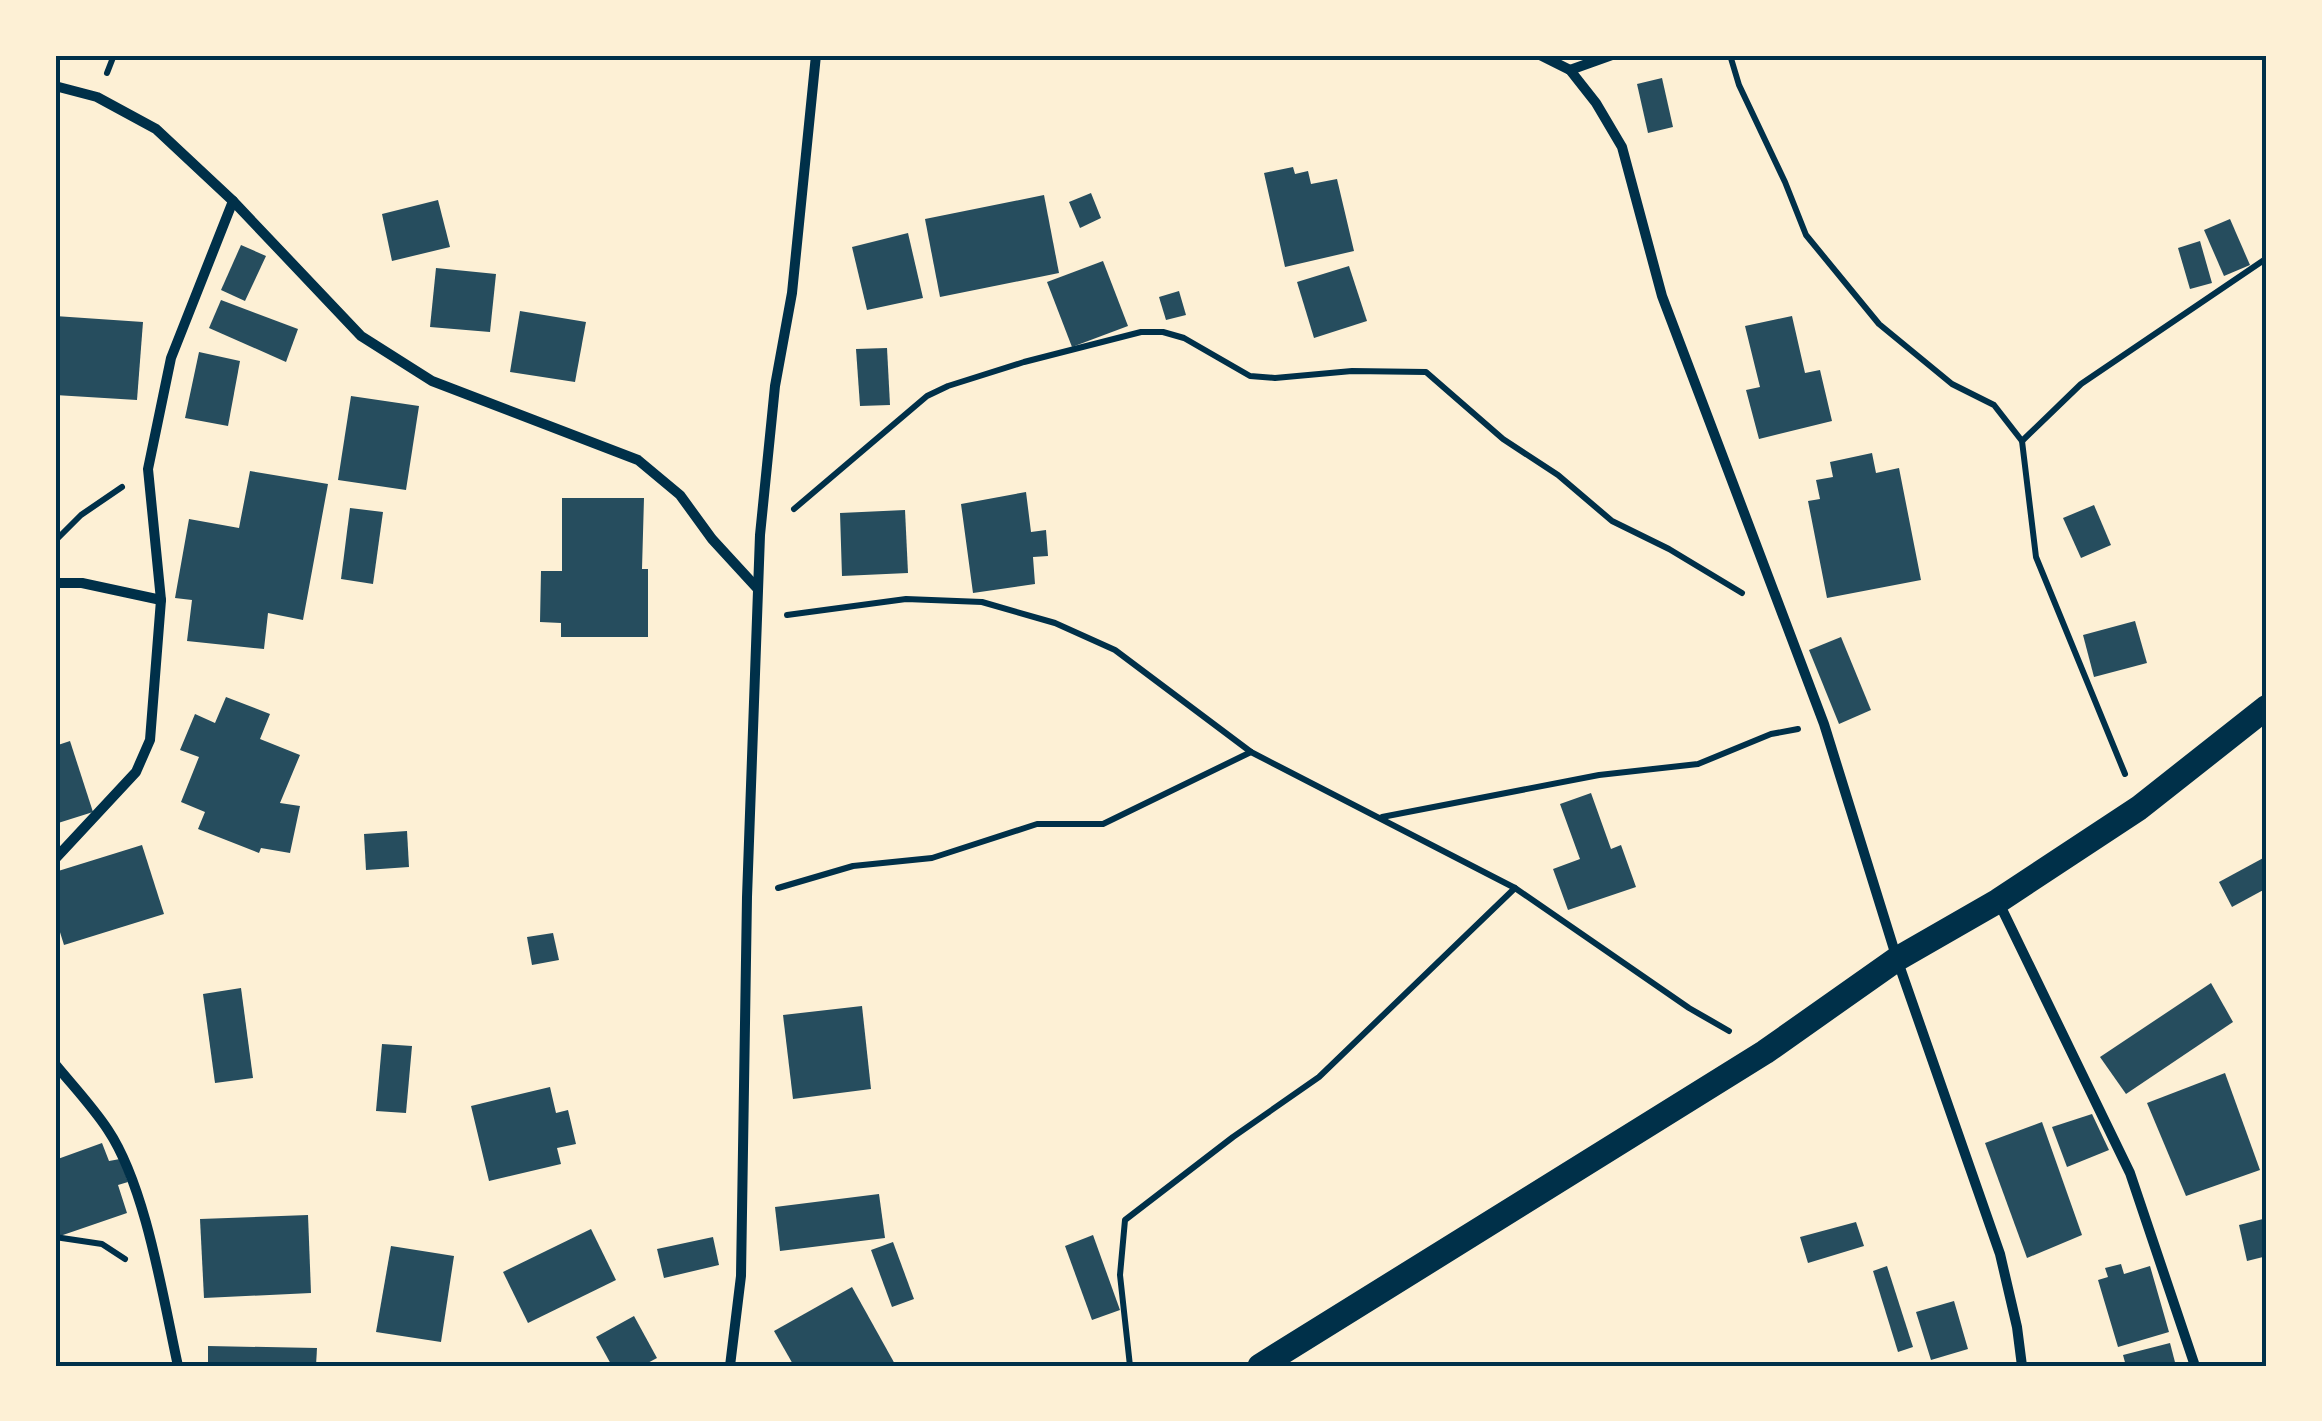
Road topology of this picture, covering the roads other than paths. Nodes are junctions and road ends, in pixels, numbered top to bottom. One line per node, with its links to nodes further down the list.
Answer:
1 (816, 55): 8 (street)
2 (1540, 55): 4 (street)
3 (1612, 55): 4 (street)
4 (1570, 70): 13 (street)
5 (55, 86): 6 (street)
6 (233, 201): 8 (street); 9 (street)
7 (55, 583): 9 (street)
8 (757, 588): 16 (street)
9 (162, 600): 11 (street)
10 (2264, 715): 12 (main road)
11 (55, 860)
12 (1998, 901): 13 (main road); 19 (street)
13 (1897, 960): 17 (main road); 18 (street)
14 (55, 1064): 15 (street)
15 (178, 1366)
16 (730, 1366)
17 (1260, 1366)
18 (2022, 1366)
19 (2194, 1366)

